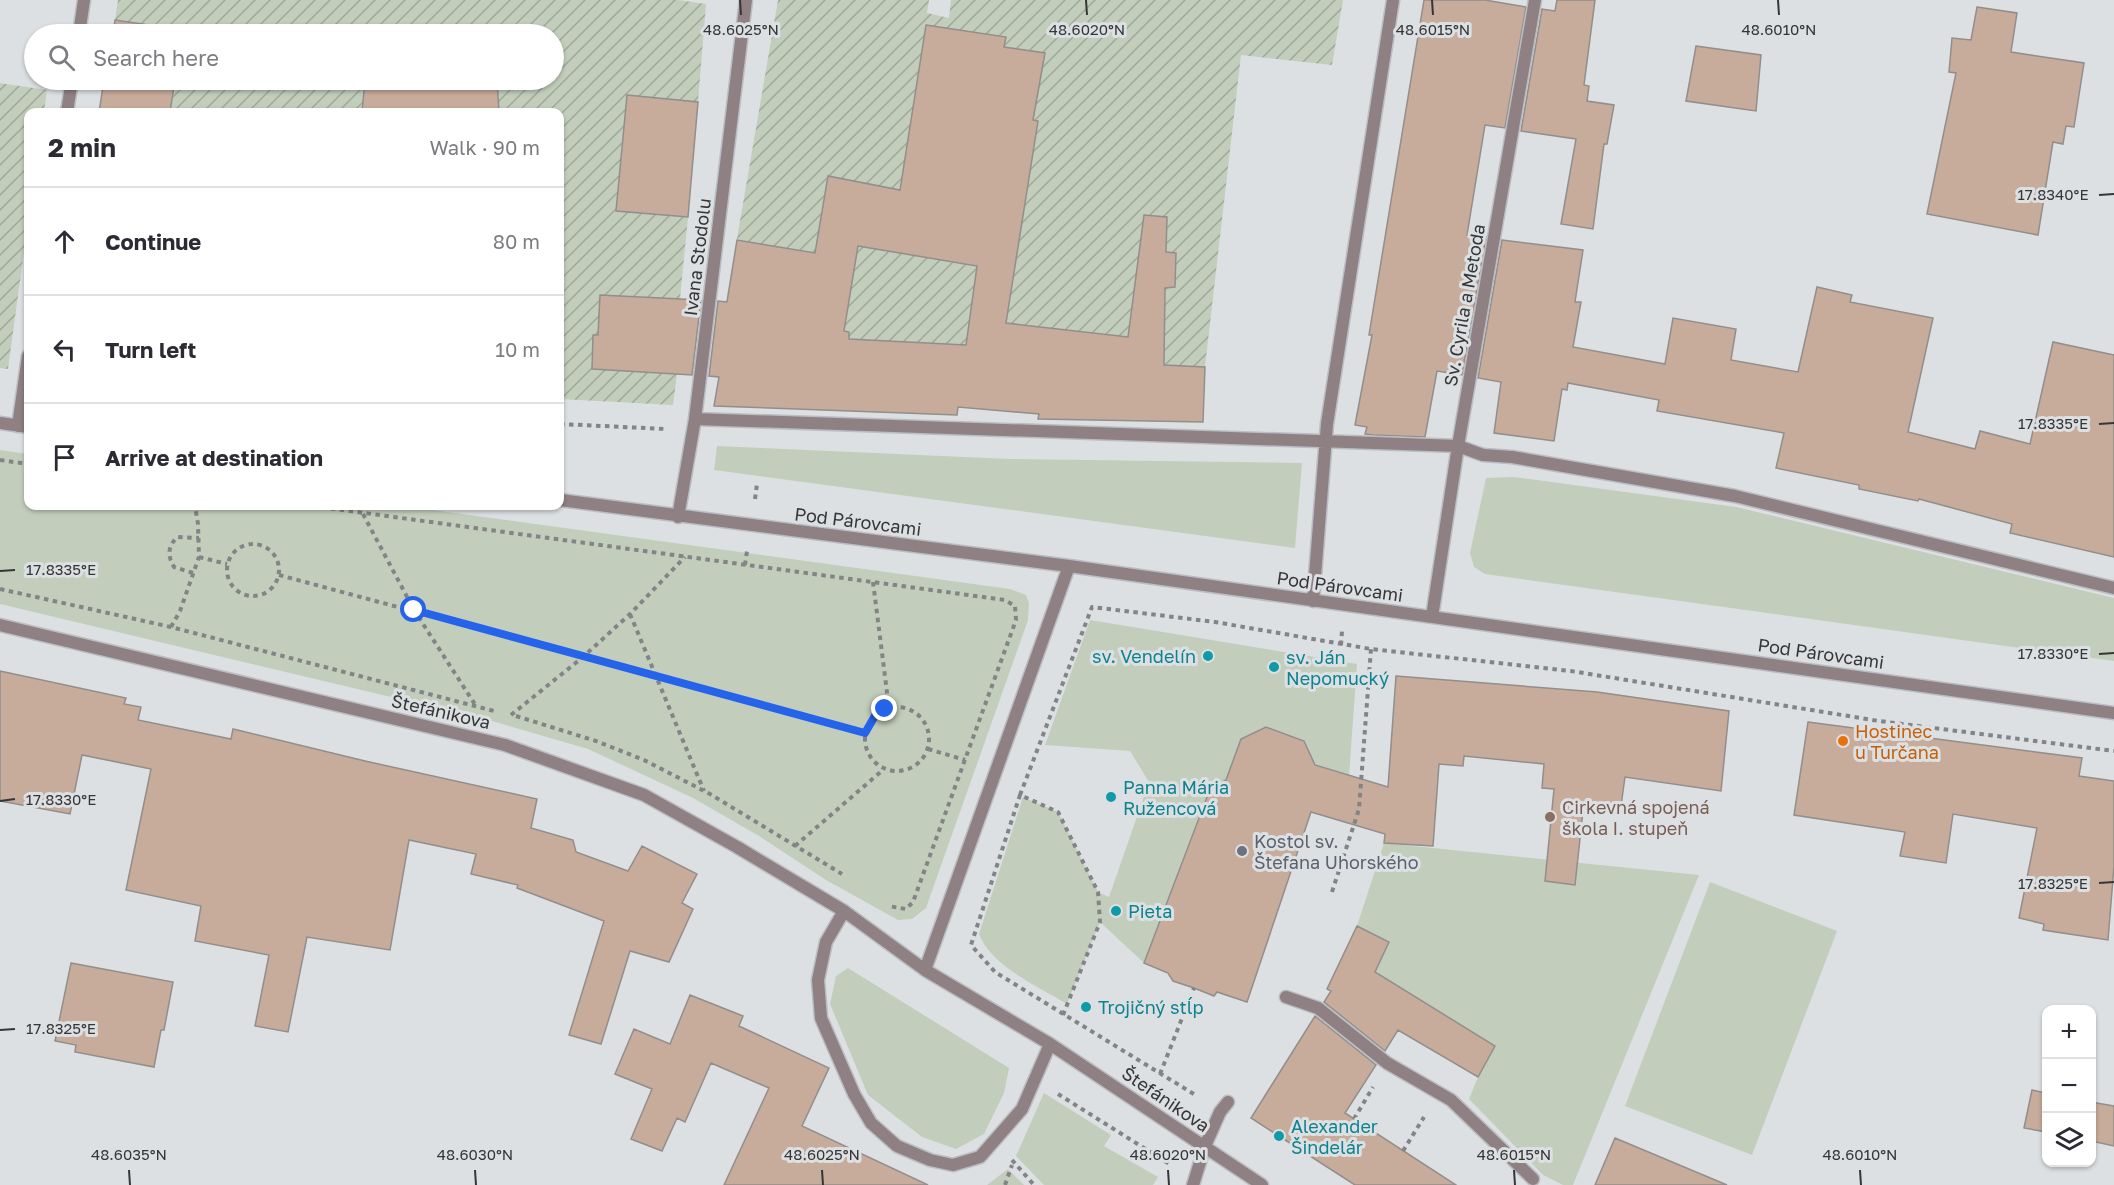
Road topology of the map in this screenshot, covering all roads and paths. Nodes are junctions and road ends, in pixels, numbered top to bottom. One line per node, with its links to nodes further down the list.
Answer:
1 (84, 0): 5 (street)
2 (746, 0): 8 (street, Ivana Stodolu)
3 (1393, 0): 12 (street)
4 (1535, 0): 13 (street, Sv. Cyrila a Metoda)
5 (80, 24)
6 (70, 90): 7 (street)
7 (68, 108)
8 (695, 419): 10 (path); 12 (street); 20 (street, Ivana Stodolu)
9 (0, 423): 11 (street)
10 (564, 424)
11 (23, 426)
12 (1325, 441): 13 (street); 30 (street)
13 (1458, 446): 29 (street); 33 (street, Sv. Cyrila a Metoda)
14 (0, 460): 15 (path)
15 (24, 463)
16 (564, 501): 20 (street, Pod Párovcami)
17 (196, 510): 21 (path)
18 (342, 510): 19 (path)
19 (363, 513): 23 (path); 31 (path)
20 (678, 517): 25 (street, Pod Párovcami)
21 (199, 538): 22 (path); 26 (path)
22 (198, 557): 24 (path); 26 (path)
23 (685, 557): 28 (path); 32 (path)
24 (227, 564): 27 (path); 27 (path)
25 (1069, 566): 30 (street, Pod Párovcami); 52 (street)
26 (193, 573): 35 (path)
27 (279, 575): 31 (path)
28 (873, 582): 40 (path); 44 (path)
29 (2114, 588)
30 (1313, 601): 33 (street, Pod Párovcami)
31 (414, 610): 37 (path); 39 (path)
32 (630, 614): 37 (path); 38 (path)
33 (1432, 617): 41 (street, Pod Párovcami)
34 (0, 625): 51 (street, Štefánikova)
35 (171, 627)
36 (1371, 649): 45 (path); 48 (path); 50 (path)
37 (583, 657): 38 (path); 42 (path)
38 (657, 677): 43 (path); 47 (path)
39 (477, 706)
40 (889, 708): 43 (path); 44 (path)
41 (2114, 713)
42 (511, 715)
43 (865, 733): 46 (path)
44 (928, 749): 46 (path)
45 (2114, 751)
46 (884, 769): 49 (path)
47 (704, 791)
48 (1020, 795): 55 (path); 55 (path)
49 (795, 846)
50 (1332, 892)
51 (844, 911): 52 (street, Štefánikova); 59 (street)
52 (925, 969): 56 (street, Štefánikova)
53 (1194, 988): 58 (path)
54 (1286, 997): 57 (street)
55 (1063, 1015): 58 (path)
56 (1050, 1044): 59 (street); 64 (street, Štefánikova)
57 (1387, 1064): 60 (street); 63 (path)
58 (1160, 1074): 61 (path)
59 (1036, 1080): 67 (path)
60 (1439, 1093): 65 (path); 68 (street)
61 (1194, 1094)
62 (1228, 1102): 64 (street)
63 (1354, 1119)
64 (1205, 1146): 70 (street); 71 (street, Štefánikova)
65 (1403, 1150)
66 (1013, 1162): 69 (path)
67 (1167, 1175)
68 (1533, 1179)
69 (1005, 1185)
70 (1193, 1185)
71 (1262, 1185)

